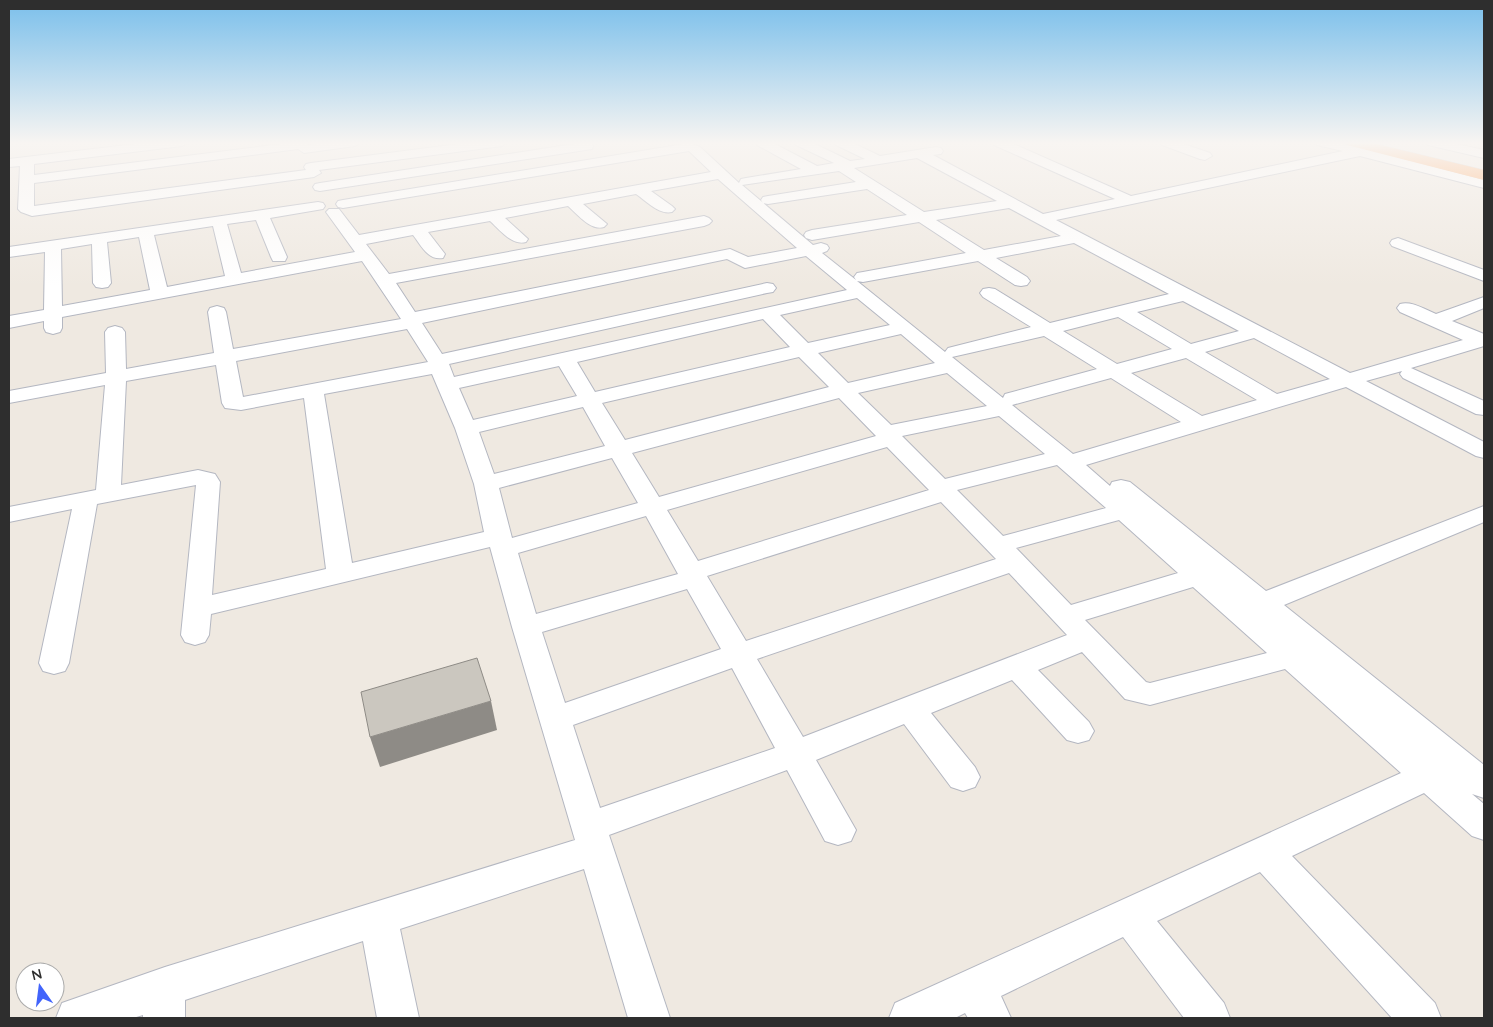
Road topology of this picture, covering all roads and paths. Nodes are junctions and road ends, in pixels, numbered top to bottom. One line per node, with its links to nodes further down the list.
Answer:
1 (29, 190): 17 (street)
2 (53, 190): 17 (street)
3 (188, 190): 19 (street); 26 (street)
4 (249, 190): 18 (street)
5 (321, 190): 27 (street)
6 (435, 190): 27 (street)
7 (634, 190): 23 (street)
8 (640, 190): 28 (street)
9 (742, 190): 44 (street)
10 (756, 190): 20 (street)
11 (832, 190): 20 (street)
12 (878, 190): 33 (street)
13 (989, 190): 24 (street)
14 (1106, 190): 21 (street)
15 (1173, 190): 21 (street)
16 (9, 192): 17 (street)
17 (29, 195): 22 (street); 25 (street); 30 (street)
18 (252, 197)
19 (131, 198): 25 (street); 32 (street)
20 (768, 200): 44 (street)
21 (1129, 200): 29 (street)
22 (9, 201)
23 (570, 202): 31 (street); 36 (street)
24 (1011, 203): 29 (street); 33 (street)
25 (65, 207): 38 (street)
26 (191, 207)
27 (330, 207): 34 (street); 46 (street); 48 (street)
28 (667, 209)
29 (1045, 212): 41 (street)
30 (9, 215)
31 (493, 215): 39 (street); 42 (street)
32 (131, 217)
33 (921, 217): 44 (street); 51 (street)
34 (263, 218): 37 (street); 52 (street)
35 (704, 221): 55 (street)
36 (599, 224)
37 (220, 225): 40 (street); 54 (street)
38 (64, 226)
39 (417, 229): 46 (street); 49 (street)
40 (147, 236): 43 (street); 59 (street)
41 (1076, 238): 51 (street); 61 (street)
42 (520, 239)
43 (100, 243): 47 (street); 57 (street)
44 (815, 244): 58 (street); 67 (street)
45 (1398, 244): 53 (street)
46 (359, 248): 54 (street); 55 (street)
47 (53, 250): 50 (street); 69 (street)
48 (9, 252)
49 (437, 254)
50 (9, 256)
51 (981, 256): 56 (street); 58 (street)
52 (279, 257)
53 (1484, 276)
54 (234, 279): 59 (street)
55 (384, 280): 67 (street)
56 (1021, 281)
57 (102, 283)
58 (862, 285): 62 (street); 71 (street); 80 (street)
59 (160, 293): 69 (street)
60 (988, 293): 72 (street)
61 (1185, 295): 65 (street); 74 (street)
62 (767, 301): 76 (street); 79 (street); 81 (street)
63 (1484, 302): 68 (street)
64 (1406, 308): 68 (street)
65 (1122, 311): 72 (street); 77 (street)
66 (217, 312): 78 (street)
67 (412, 320): 78 (street); 81 (street)
68 (1435, 320): 75 (street)
69 (53, 321): 70 (street)
70 (9, 322)
71 (904, 328): 76 (street); 80 (street)
72 (1048, 330): 80 (street); 82 (street)
73 (114, 332): 84 (street)
74 (1256, 332): 77 (street); 85 (street)
75 (1483, 344): 83 (street); 85 (street)
76 (804, 350): 87 (street); 89 (street)
77 (1189, 351): 82 (street); 90 (street)
78 (224, 357): 84 (street); 86 (street)
79 (565, 358): 81 (street); 89 (street)
80 (953, 359): 87 (street); 91 (street)
81 (441, 371): 86 (street); 94 (street)
82 (1115, 372): 91 (street); 93 (street)
83 (1410, 374): 85 (street); 92 (street)
84 (116, 378): 88 (street); 101 (street)
85 (1356, 384): 90 (street); 97 (street); 98 (street)
86 (313, 389): 108 (street)
87 (844, 390): 95 (street); 96 (street)
88 (9, 398)
89 (590, 400): 94 (street); 96 (street)
90 (1275, 402): 93 (street)
91 (1008, 404): 95 (street); 98 (street)
92 (1484, 409)
93 (1199, 424): 98 (street)
94 (466, 428): 99 (street)
95 (889, 436): 100 (street); 102 (street)
96 (620, 451): 99 (street); 102 (street)
97 (1484, 451)
98 (1079, 464): 100 (street); 103 (street); 111 (street)
99 (486, 484): 106 (street)
100 (943, 490): 107 (street); 109 (street)
101 (97, 497): 105 (street); 112 (street); 119 (street)
102 (653, 507): 106 (street); 109 (street)
103 (1124, 511): 107 (street); 110 (street)
104 (1484, 513): 111 (street)
105 (9, 514)
106 (501, 543): 108 (street); 114 (street)
107 (1006, 554): 113 (street); 117 (street)
108 (340, 574): 112 (street)
109 (693, 575): 114 (street); 117 (street)
110 (1198, 576): 113 (street); 118 (street)
111 (1263, 603): 125 (street)
112 (198, 608): 115 (street)
113 (1065, 616): 116 (street)
114 (526, 626): 122 (street)
115 (195, 635)
116 (1086, 639): 118 (street); 120 (street)
117 (739, 654): 122 (street); 124 (street)
118 (1291, 657): 125 (street)
119 (54, 663)
120 (1017, 667): 121 (street); 123 (street)
121 (910, 708): 124 (street); 126 (street)
122 (555, 719): 130 (street)
123 (1078, 731)
124 (795, 754): 129 (street); 130 (street)
125 (1443, 769): 127 (street); 128 (street); 131 (street)
126 (963, 777)
127 (1484, 784)
128 (1484, 825)
129 (838, 830)
130 (593, 838): 133 (street); 138 (street)
131 (1265, 852): 132 (street); 141 (street)
132 (1130, 916): 135 (street); 140 (street)
133 (378, 918): 134 (street); 137 (street)
134 (164, 1003): 136 (street)
135 (982, 1004): 139 (street)
136 (77, 1018)
137 (398, 1018)
138 (649, 1018)
139 (910, 1018)
140 (1209, 1018)
141 (1420, 1018)

